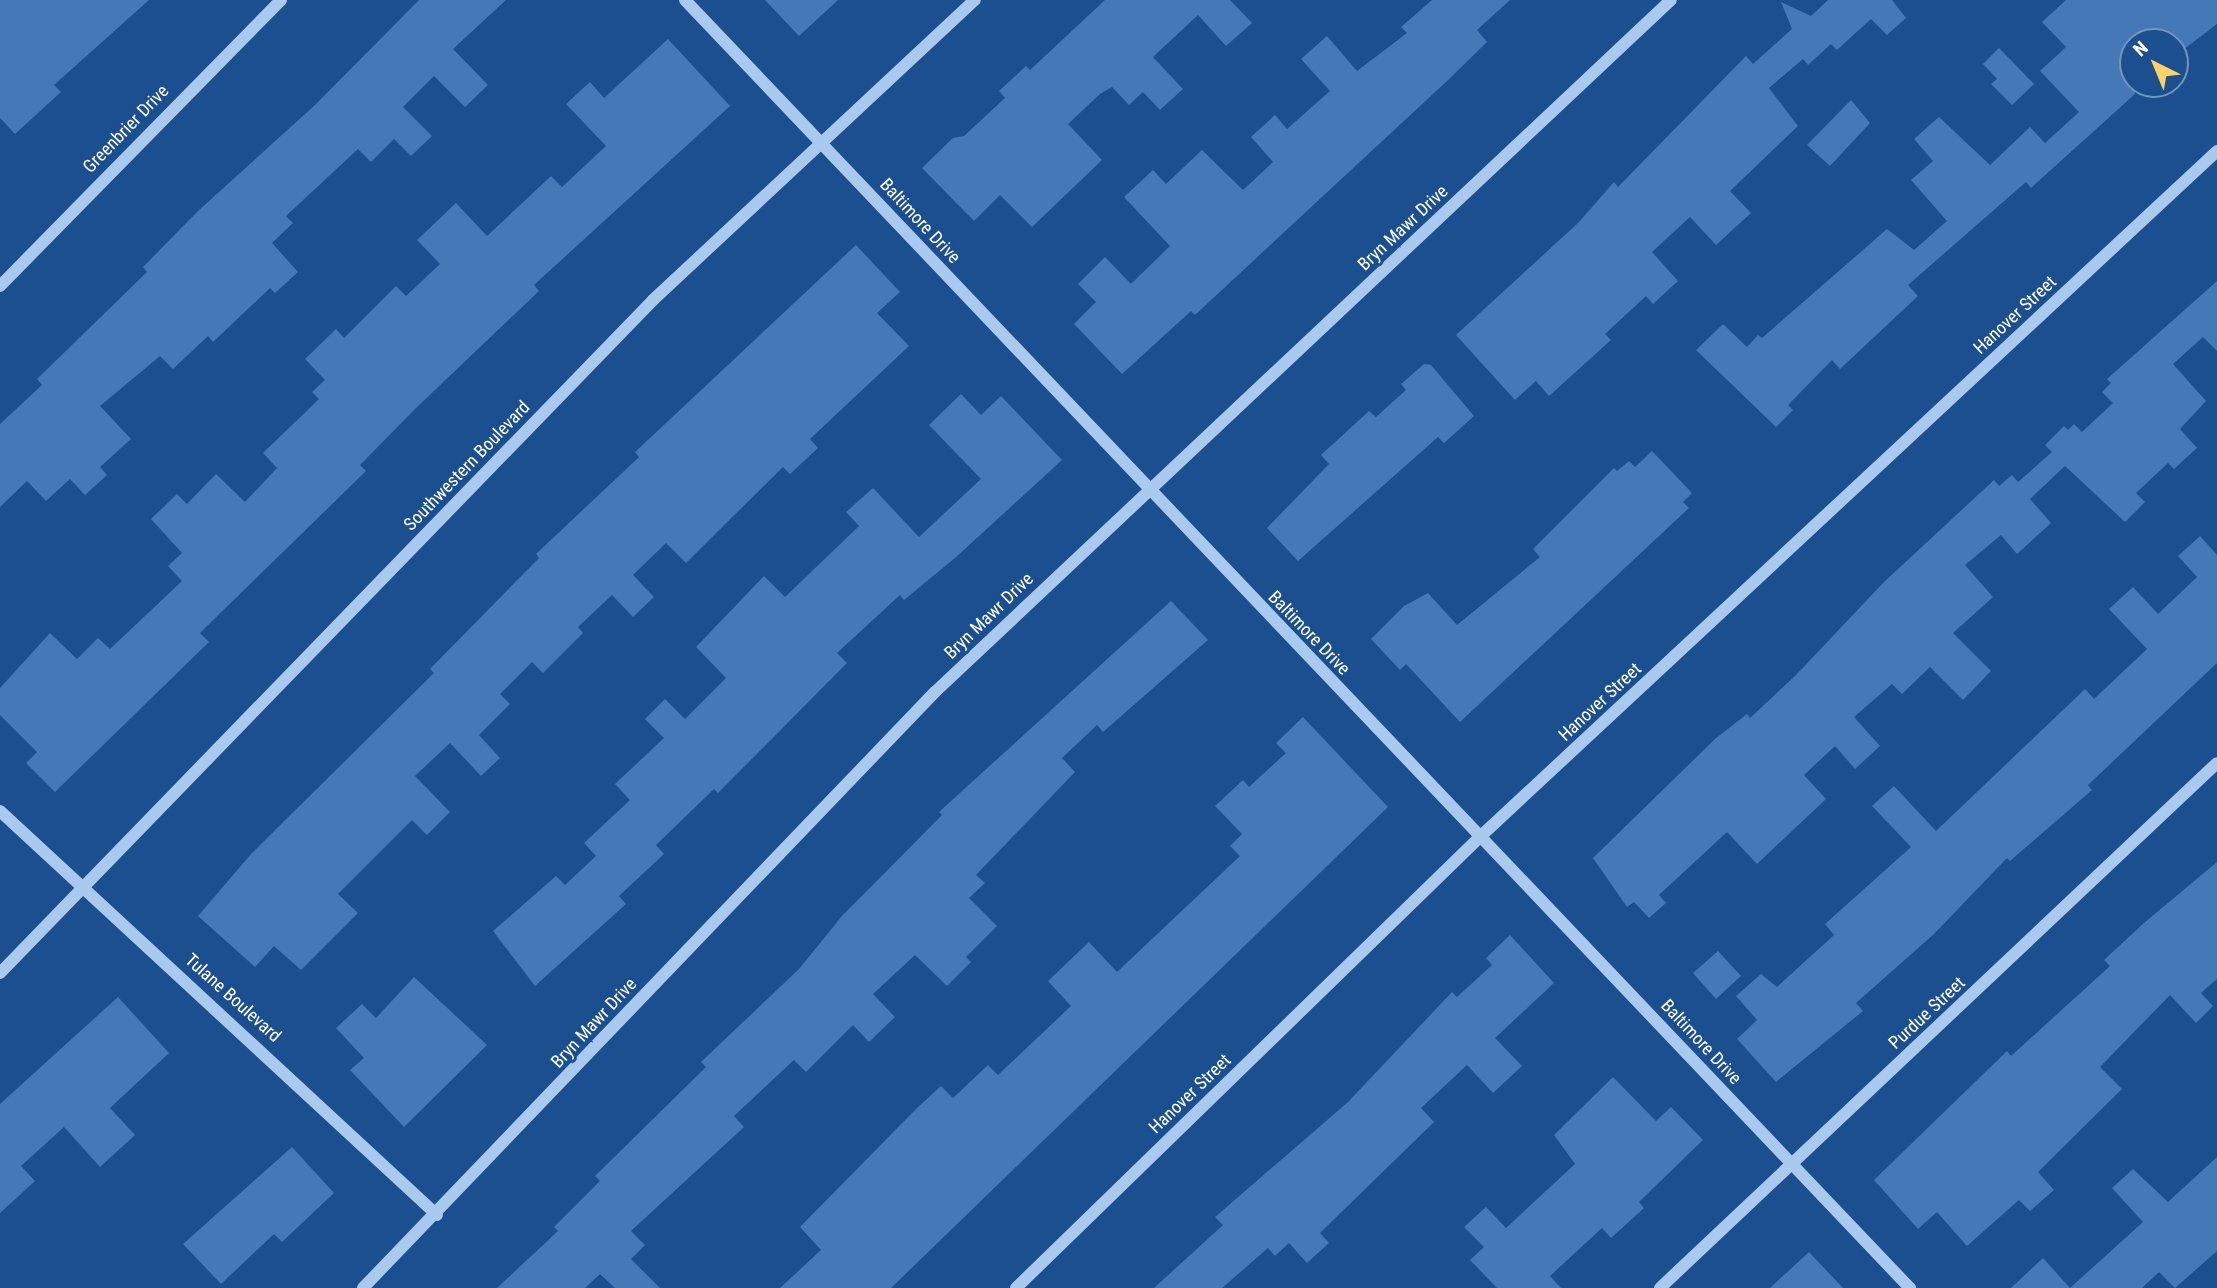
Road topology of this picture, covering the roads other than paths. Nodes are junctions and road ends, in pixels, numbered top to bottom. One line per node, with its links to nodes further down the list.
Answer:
1 (281, 0): 7 (street, Greenbrier Drive)
2 (685, 0): 5 (street, Baltimore Drive)
3 (975, 0): 5 (street, Southwestern Boulevard)
4 (1671, 0): 8 (street, Bryn Mawr Drive)
5 (823, 143): 8 (street, Baltimore Drive); 12 (street, Southwestern Boulevard)
6 (2217, 151): 11 (street, Hanover Street)
7 (0, 286)
8 (1149, 491): 11 (street, Baltimore Drive); 15 (street, Bryn Mawr Drive)
9 (2217, 763): 14 (street, Purdue Street)
10 (0, 811): 12 (street, Tulane Boulevard)
11 (1482, 835): 14 (street, Baltimore Drive); 17 (street, Hanover Street)
12 (88, 888): 13 (street, Southwestern Boulevard); 15 (street, Tulane Boulevard)
13 (0, 973)
14 (1793, 1165): 18 (street, Purdue Street); 19 (street, Baltimore Drive)
15 (437, 1215): 16 (street, Bryn Mawr Drive)
16 (363, 1288)
17 (1016, 1288)
18 (1660, 1288)
19 (1910, 1288)

